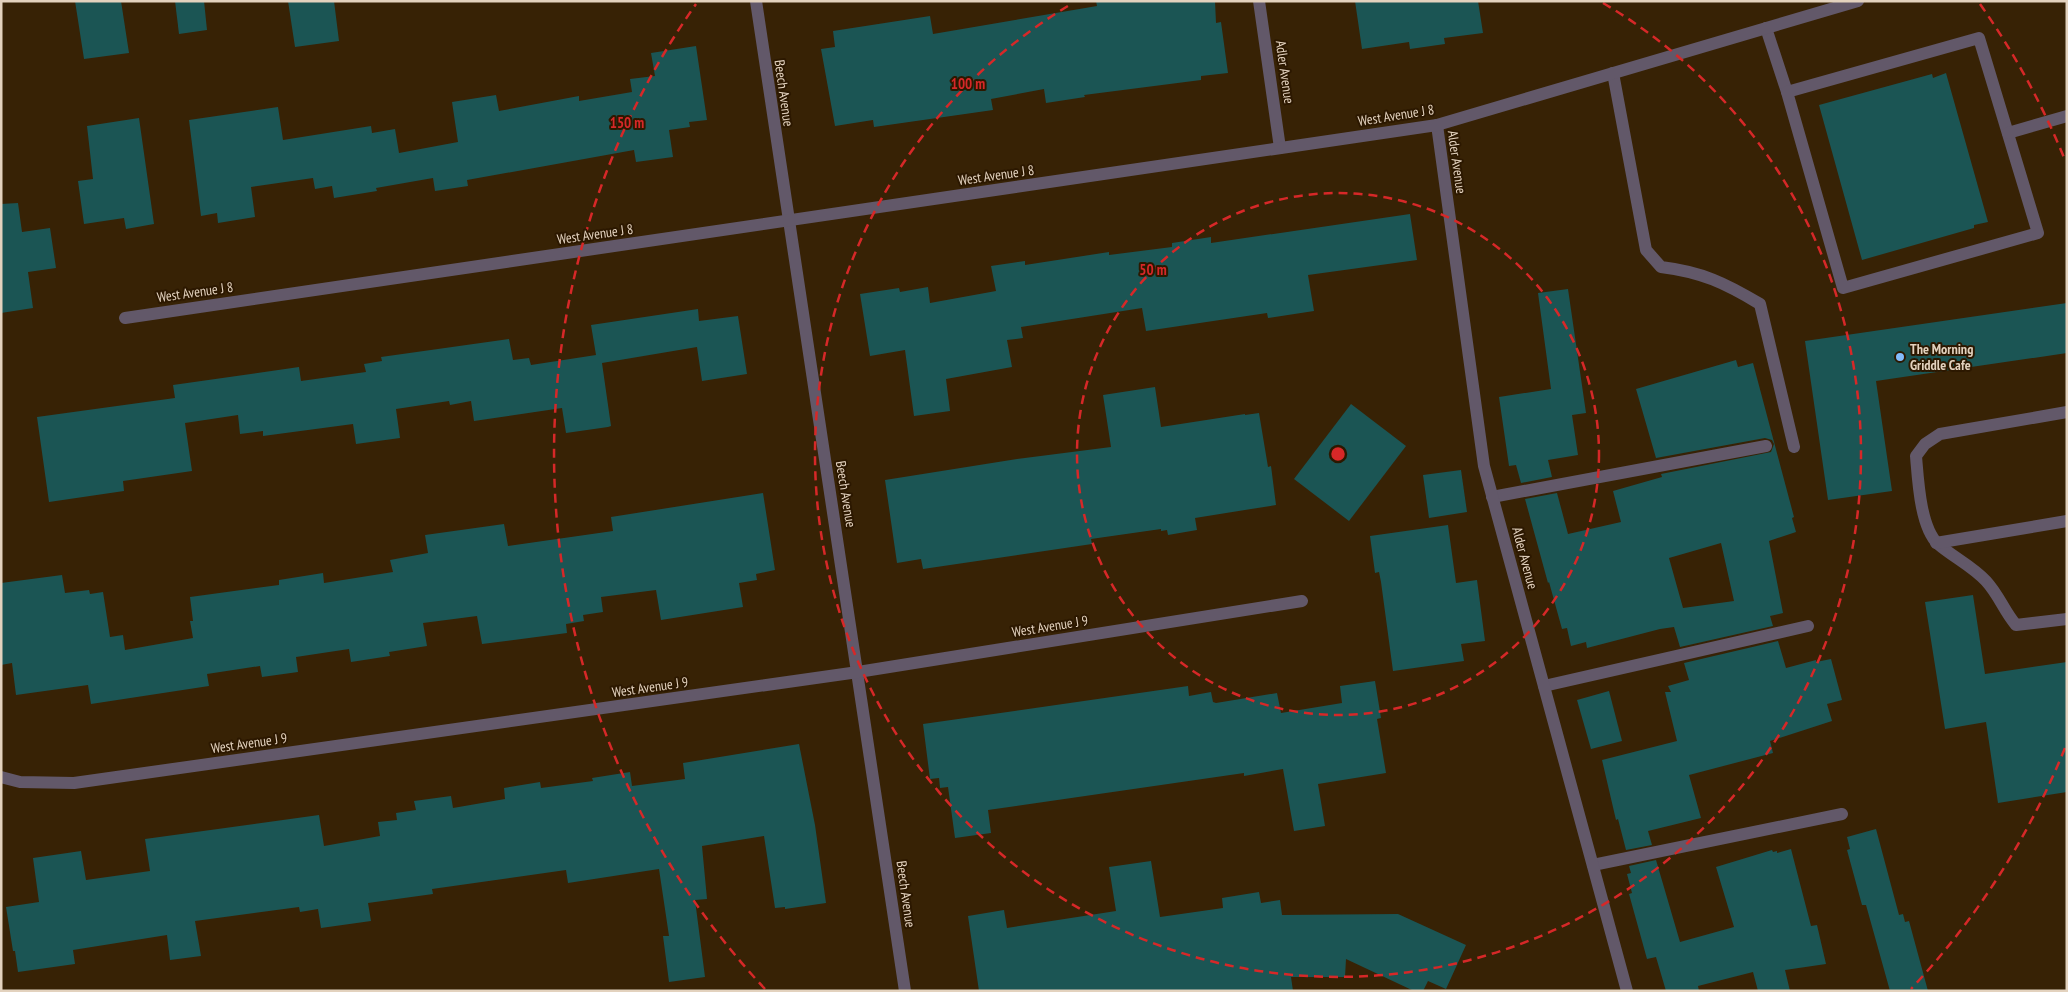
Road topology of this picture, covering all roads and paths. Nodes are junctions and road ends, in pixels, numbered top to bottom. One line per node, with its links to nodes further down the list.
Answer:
1 (756, 1): 11 (street, Beech Avenue)
2 (1259, 1): 10 (street, Adler Avenue)
3 (1858, 1): 4 (street, West Avenue J 8)
4 (1766, 28): 5 (street, West Avenue J 8); 6 (street)
5 (1613, 73): 8 (street, West Avenue J 8); 15 (street)
6 (1787, 92): 9 (street); 9 (street)
7 (2067, 116): 9 (street)
8 (1437, 125): 10 (street, West Avenue J 8); 16 (street, Alder Avenue)
9 (2008, 133)
10 (1280, 148): 11 (street, West Avenue J 8)
11 (788, 221): 12 (street, West Avenue J 8); 22 (street, Beech Avenue)
12 (125, 318)
13 (2067, 412): 18 (street)
14 (1766, 446): 16 (street)
15 (1794, 447)
16 (1492, 497): 23 (street, Alder Avenue)
17 (2067, 520): 18 (street)
18 (1936, 542): 20 (street)
19 (1302, 601): 22 (street, West Avenue J 9)
20 (2067, 619)
21 (1808, 626): 23 (street)
22 (858, 672): 24 (street, West Avenue J 9); 27 (street, Beech Avenue)
23 (1544, 686): 26 (street, Alder Avenue)
24 (1, 777)
25 (1842, 814): 26 (street)
26 (1593, 865): 28 (street, Alder Avenue)
27 (905, 991)
28 (1627, 991)

